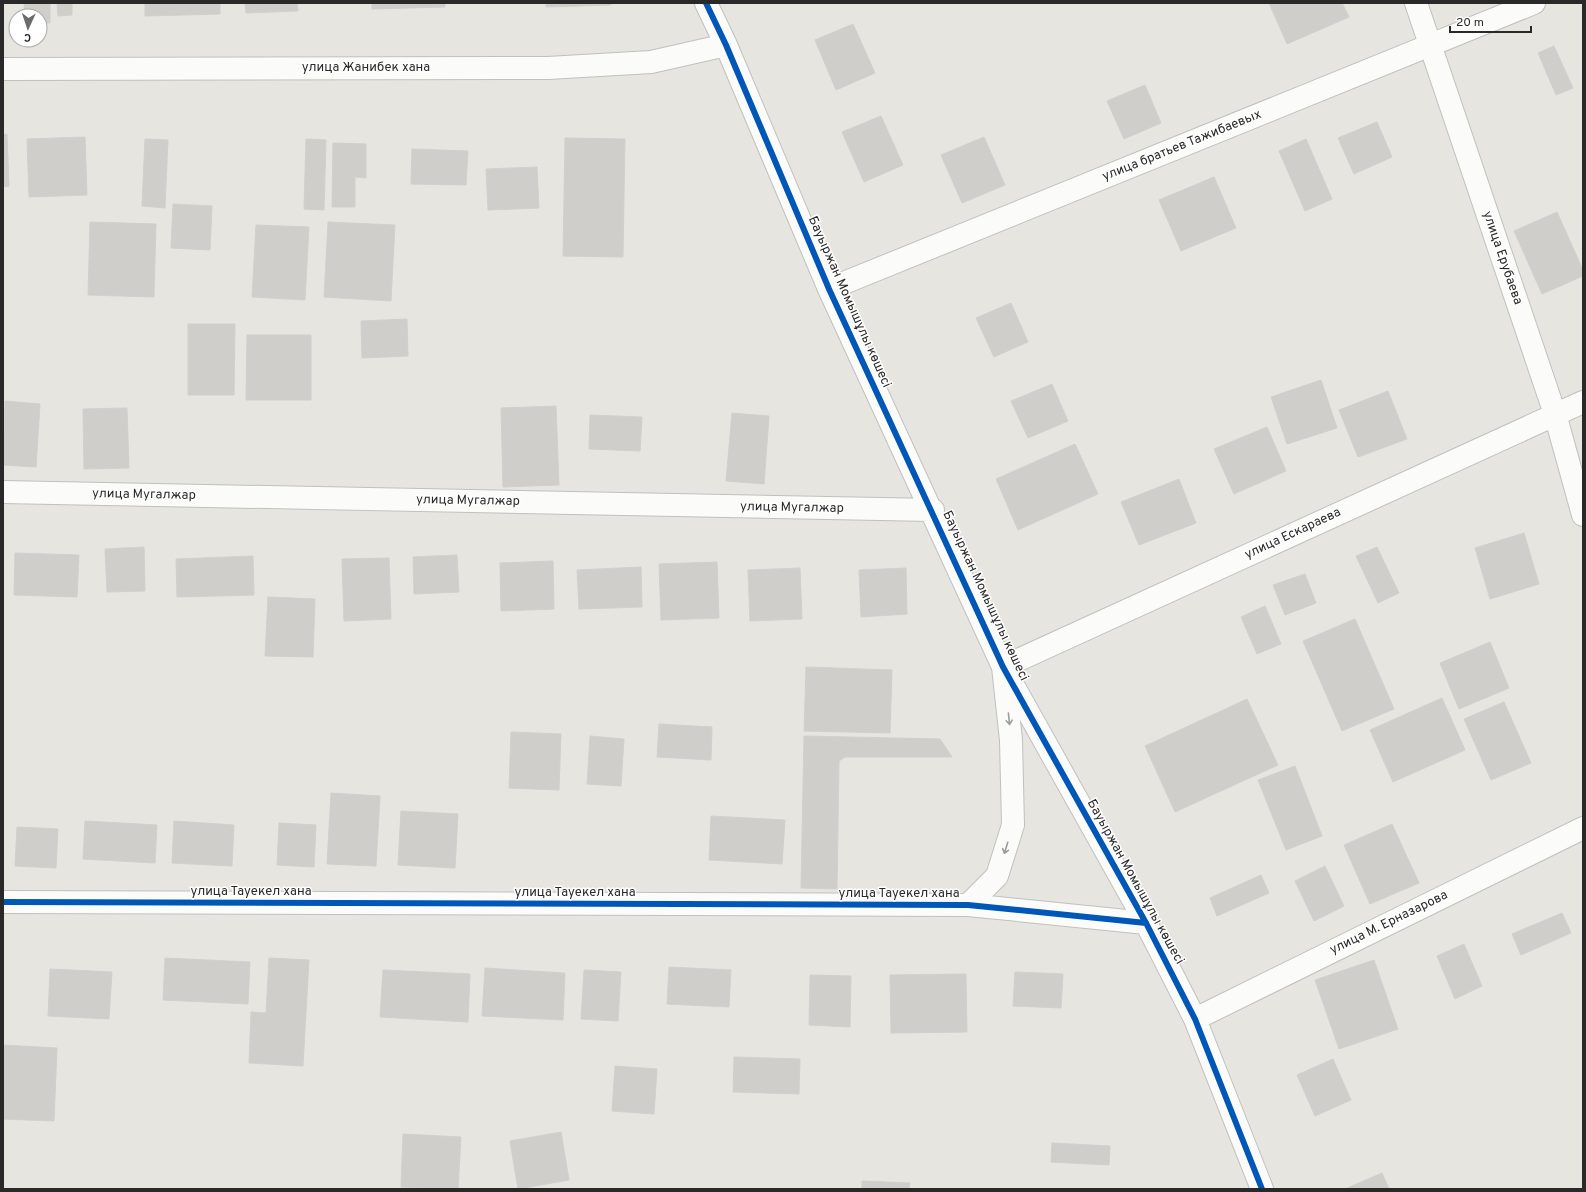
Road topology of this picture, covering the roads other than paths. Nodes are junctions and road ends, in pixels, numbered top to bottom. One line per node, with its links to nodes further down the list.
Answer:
1 (706, 3): 4 (street, Бауыржан Момышұлы көшесі)
2 (1416, 3): 5 (street, улица Ерубаева)
3 (1534, 3): 5 (street, улица братьев Тажибаевых)
4 (726, 45): 6 (street, улица Жанибек хана); 7 (street, Бауыржан Момышұлы көшесі)
5 (1430, 46): 7 (street, улица братьев Тажибаевых); 9 (street, улица Ерубаева)
6 (3, 69)
7 (829, 289): 11 (street, Бауыржан Момышұлы көшесі)
8 (1583, 402): 9 (street, улица Ескараева)
9 (1555, 414): 12 (street, улица Ерубаева); 13 (street, улица Ескараева)
10 (3, 492): 11 (street, улица Мугалжар)
11 (933, 510): 13 (street, Бауыржан Момышұлы көшесі)
12 (1583, 515)
13 (1003, 667): 16 (street, one-way to 16); 17 (street, Бауыржан Момышұлы көшесі)
14 (1583, 828): 18 (street, улица М. Ерназарова)
15 (3, 902): 16 (street, улица Тауекел хана)
16 (968, 905): 17 (street, улица Тауекел хана)
17 (1146, 923): 18 (street, Бауыржан Момышұлы көшесі)
18 (1195, 1019): 19 (street, Бауыржан Момышұлы көшесі)
19 (1262, 1189)

